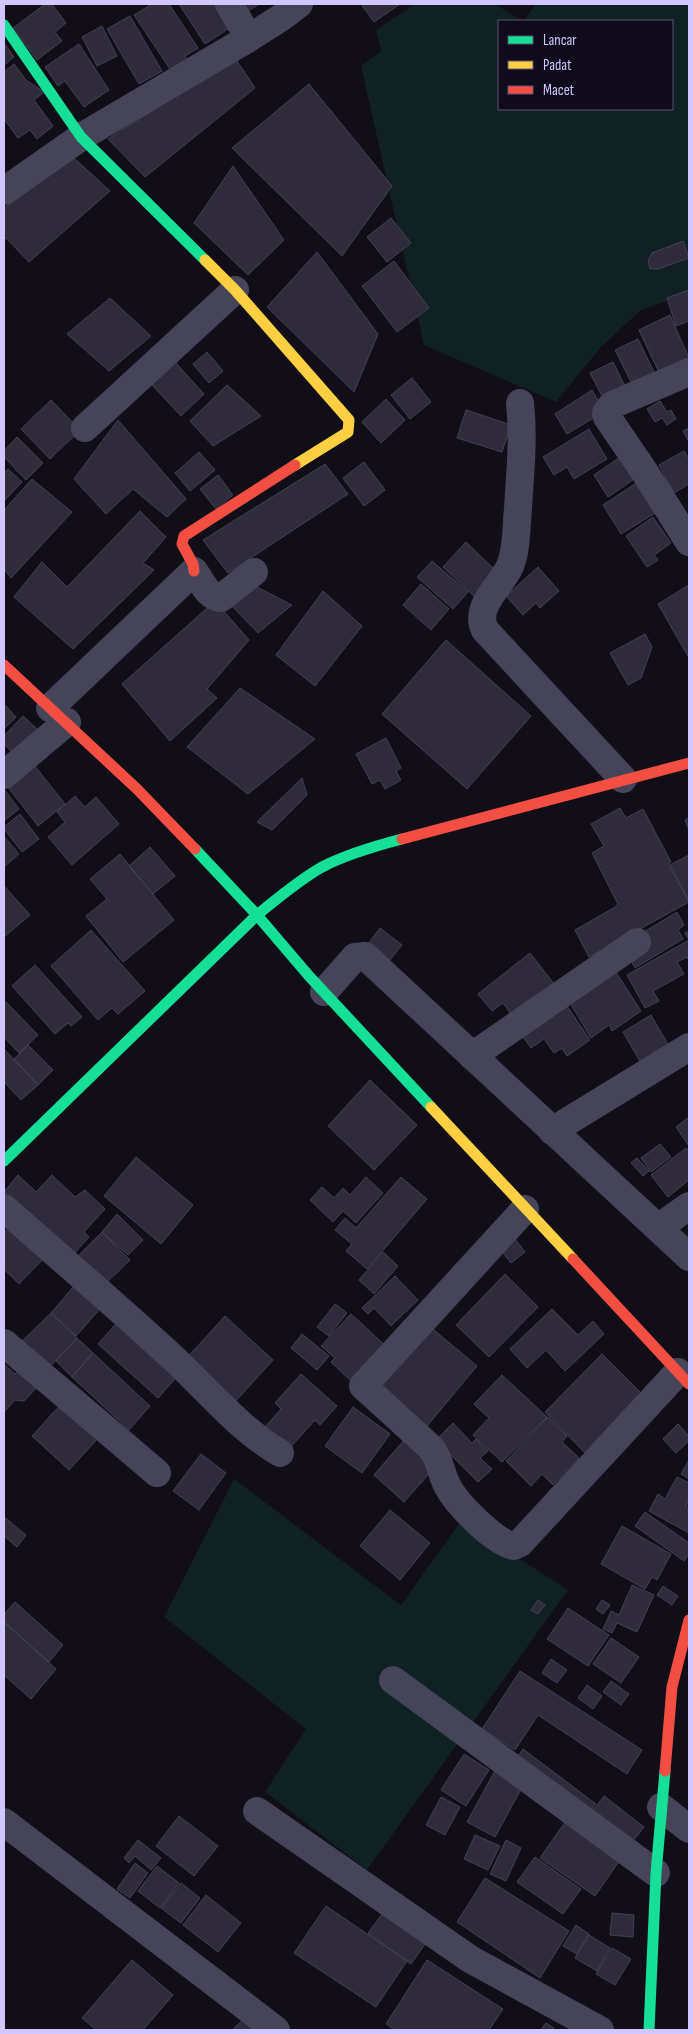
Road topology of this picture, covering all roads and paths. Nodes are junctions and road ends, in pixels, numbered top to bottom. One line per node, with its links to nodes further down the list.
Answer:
1 (229, 4): 4 (street)
2 (299, 4): 4 (street)
3 (4, 25): 5 (main road)
4 (249, 38): 5 (street)
5 (81, 137): 6 (street); 7 (main road)
6 (4, 191)
7 (235, 290): 10 (street); 12 (main road)
8 (689, 372): 11 (street)
9 (520, 403): 18 (street)
10 (85, 428)
11 (689, 542)
12 (194, 570): 13 (street); 15 (street)
13 (254, 572)
14 (4, 664): 15 (main road)
15 (58, 715): 17 (street); 19 (main road)
16 (689, 763): 18 (main road)
17 (4, 775)
18 (623, 779): 19 (main road)
19 (258, 916): 21 (main road); 25 (main road)
20 (637, 942): 23 (street)
21 (316, 984): 23 (street); 28 (main road)
22 (689, 1047): 24 (street)
23 (472, 1056): 24 (street)
24 (552, 1131): 29 (street)
25 (4, 1161)
26 (689, 1206): 29 (street)
27 (4, 1208): 33 (street)
28 (525, 1209): 32 (main road); 32 (street)
29 (658, 1228): 30 (street)
30 (689, 1257)
31 (4, 1343): 34 (street)
32 (684, 1378)
33 (280, 1453)
34 (157, 1472)
35 (689, 1620): 37 (main road)
36 (393, 1680): 41 (street)
37 (661, 1807): 40 (street); 41 (main road)
38 (257, 1811): 43 (street)
39 (4, 1822): 42 (street)
40 (689, 1830)
41 (656, 1873): 44 (main road)
42 (276, 2030)
43 (600, 2030)
44 (649, 2030)

